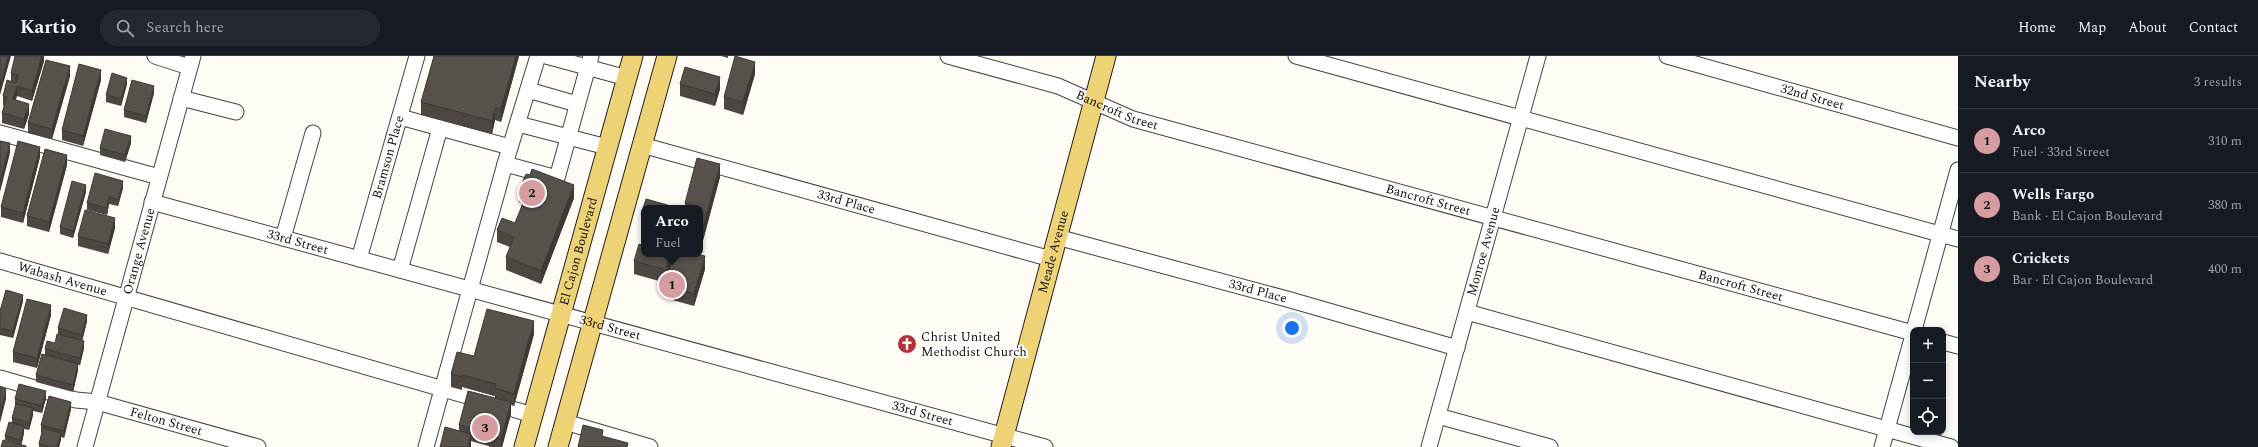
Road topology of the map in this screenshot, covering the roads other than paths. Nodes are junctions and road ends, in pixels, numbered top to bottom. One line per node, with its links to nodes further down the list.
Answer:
1 (155, 56): 12 (street)
2 (417, 56): 20 (street, Bramson Place)
3 (538, 56): 15 (street)
4 (546, 56): 13 (street)
5 (633, 56): 14 (main road, El Cajon Boulevard)
6 (667, 56): 28 (main road)
7 (948, 56): 17 (street, Bancroft Street)
8 (1106, 56): 17 (main road, Meade Avenue)
9 (1296, 56): 21 (street)
10 (1538, 56): 21 (street, Monroe Avenue)
11 (1667, 56): 27 (street, 32nd Street)
12 (191, 61): 16 (street, Orange Avenue)
13 (589, 62): 14 (street); 18 (street)
14 (627, 78): 30 (main road, El Cajon Boulevard)
15 (528, 90): 18 (street); 22 (street)
16 (181, 98): 19 (street); 33 (street, Orange Avenue)
17 (1093, 100): 35 (street, Bancroft Street); 37 (main road, Meade Avenue)
18 (577, 104): 26 (street)
19 (236, 112)
20 (400, 117): 23 (street); 40 (street, Bramson Place)
21 (1521, 119): 35 (street, Monroe Avenue); 36 (street)
22 (518, 124): 26 (street); 29 (street)
23 (440, 128): 29 (street); 43 (street)
24 (0, 133): 33 (street)
25 (313, 133): 38 (street)
26 (568, 138): 30 (street); 31 (street)
27 (1958, 138)
28 (642, 145): 41 (street, 33rd Place); 48 (main road)
29 (510, 147): 31 (street)
30 (607, 148): 47 (main road, El Cajon Boulevard)
31 (505, 164): 44 (street)
32 (1958, 170): 36 (street)
33 (159, 177): 34 (street, Orange Avenue)
34 (152, 202): 38 (street, 33rd Street); 45 (street, Orange Avenue)
35 (1493, 217): 46 (street, Monroe Avenue); 50 (street, Bancroft Street)
36 (1941, 234): 39 (street); 49 (street)
37 (1057, 237): 41 (main road, Meade Avenue); 54 (street, 33rd Place)
38 (283, 238): 40 (street, 33rd Street)
39 (1958, 239)
40 (359, 259): 43 (street, 33rd Street)
41 (1051, 259): 62 (main road, Meade Avenue)
42 (0, 261): 45 (street, Wabash Avenue)
43 (400, 270): 44 (street, 33rd Street)
44 (471, 290): 47 (street, 33rd Street); 56 (street)
45 (126, 297): 56 (street, Wabash Avenue); 57 (street, Orange Avenue)
46 (1467, 312): 54 (street, Monroe Avenue); 61 (street)
47 (561, 315): 48 (street, 33rd Street); 58 (main road, El Cajon Boulevard)
48 (593, 324): 60 (main road); 62 (street, 33rd Street)
49 (1915, 327)
50 (1910, 333)
51 (1946, 343): 53 (street)
52 (1910, 345): 61 (street)
53 (1958, 346)
54 (1457, 348): 59 (street, Monroe Avenue)
55 (0, 378): 57 (street, Felton Street)
56 (442, 390): 58 (street, Wabash Avenue); 65 (street)
57 (97, 402): 63 (street, Orange Avenue); 64 (street, Felton Street)
58 (533, 415): 66 (main road, El Cajon Boulevard)
59 (1438, 416): 70 (street, Monroe Avenue); 71 (street)
60 (565, 422): 67 (main road); 68 (street)
61 (1887, 430): 72 (street); 73 (street)
62 (1003, 441): 69 (street, 33rd Street)
63 (85, 447)
64 (258, 447)
65 (426, 447)
66 (524, 447)
67 (558, 447)
68 (650, 447)
69 (1045, 447)
70 (1430, 447)
71 (1550, 447)
72 (1882, 447)
73 (1951, 447)

